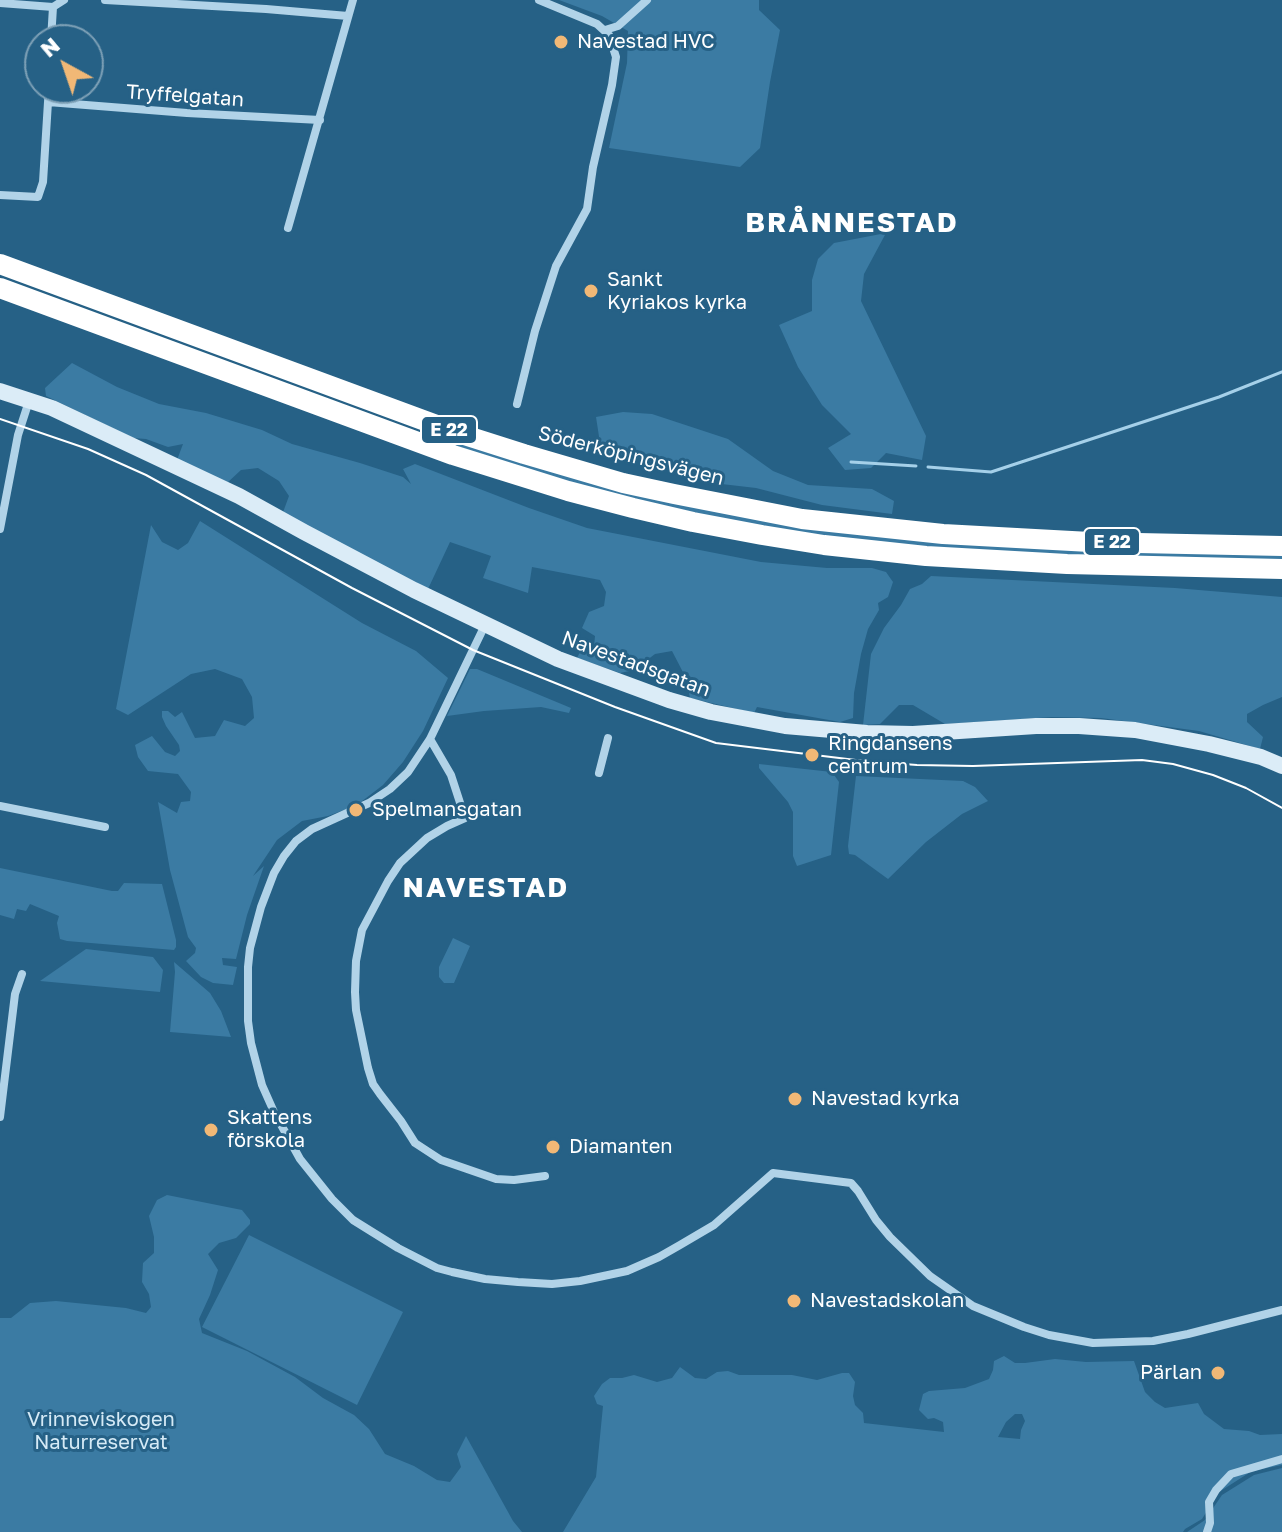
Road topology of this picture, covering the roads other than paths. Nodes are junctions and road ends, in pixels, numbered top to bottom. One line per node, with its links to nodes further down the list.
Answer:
1 (64, 0): 8 (street)
2 (105, 0): 7 (street)
3 (353, 0): 9 (street)
4 (539, 0): 11 (street)
5 (647, 0): 11 (street)
6 (0, 3): 8 (street)
7 (266, 5): 9 (street)
8 (53, 7): 10 (street)
9 (348, 16): 14 (street)
10 (52, 24)
11 (605, 30): 21 (street)
12 (48, 104): 15 (street)
13 (74, 104): 14 (street, Tryffelgatan)
14 (320, 120): 16 (street)
15 (0, 195)
16 (288, 228)
17 (0, 264): 23 (highway, Söderköpingsvägen / E 22)
18 (0, 288): 24 (highway, E 22)
19 (0, 391): 20 (street, Navestadsgatan)
20 (29, 400): 22 (street); 25 (street, Navestadsgatan)
21 (517, 404)
22 (0, 529)
23 (1282, 546)
24 (1281, 569)
25 (485, 625): 27 (street); 28 (street, Navestadsgatan)
26 (608, 738): 29 (street)
27 (430, 739): 34 (street); 35 (street)
28 (1282, 766)
29 (599, 773)
30 (0, 806): 31 (street)
31 (105, 827)
32 (22, 974): 33 (street)
33 (0, 1117)
34 (545, 1176)
35 (1282, 1310)
36 (1282, 1459): 37 (street)
37 (1207, 1532)

